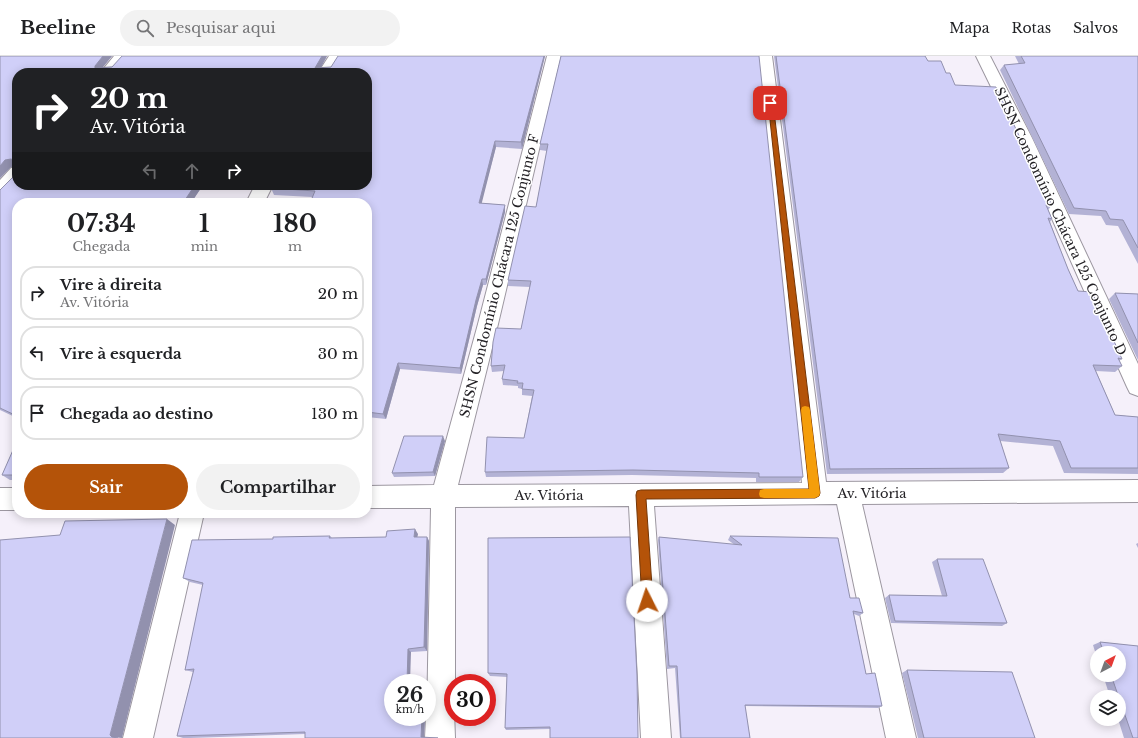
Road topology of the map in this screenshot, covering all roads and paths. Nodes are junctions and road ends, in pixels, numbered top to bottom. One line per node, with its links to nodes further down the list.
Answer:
1 (122, 56): 6 (street)
2 (336, 56): 7 (street)
3 (554, 56): 15 (street, SHSN Condomínio Chácara 125 Conjunto F)
4 (765, 56): 12 (street)
5 (983, 56): 10 (street, SHSN Condomínio Chácara 125 Conjunto D)
6 (111, 68)
7 (329, 68)
8 (12, 178): 9 (street)
9 (0, 191)
10 (1138, 387)
11 (1138, 491): 13 (street, Av. Vitória)
12 (815, 493): 13 (street, Av. Vitória); 14 (street, Av. Vitória)
13 (847, 493): 23 (street)
14 (641, 495): 15 (street, Av. Vitória); 22 (street)
15 (443, 496): 16 (street, Av. Vitória); 21 (street, SHSN Condomínio Chácara 125 Conjunto F)
16 (372, 497)
17 (0, 499): 18 (street)
18 (12, 499)
19 (191, 518): 20 (street)
20 (138, 738)
21 (440, 738)
22 (656, 738)
23 (902, 738)

